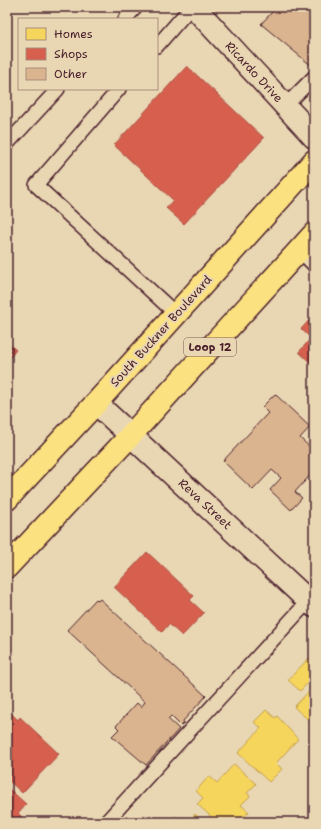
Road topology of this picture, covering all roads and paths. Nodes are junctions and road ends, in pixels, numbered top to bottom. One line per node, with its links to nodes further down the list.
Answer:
1 (136, 7): 3 (lane)
2 (192, 7): 4 (lane); 8 (street, Ricardo Drive)
3 (126, 18)
4 (158, 45)
5 (314, 77): 8 (lane)
6 (57, 90): 10 (lane)
7 (118, 90): 14 (lane)
8 (286, 106): 9 (street, Ricardo Drive)
9 (314, 137)
10 (7, 144)
11 (314, 161): 14 (main road, South Buckner Boulevard)
12 (314, 234): 13 (main road, Loop 12)
13 (306, 258): 16 (main road, Loop 12)
14 (176, 314): 15 (main road, South Buckner Boulevard)
15 (96, 402): 16 (street, Reva Street); 17 (main road, South Buckner Boulevard)
16 (131, 435): 18 (main road, Loop 12); 19 (street, Reva Street)
17 (7, 499)
18 (7, 567)
19 (312, 601): 20 (lane)
20 (106, 822)

